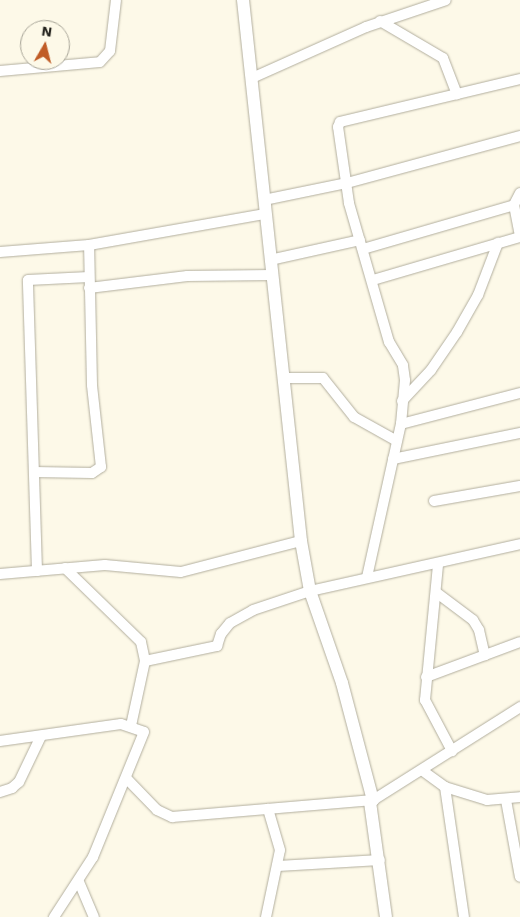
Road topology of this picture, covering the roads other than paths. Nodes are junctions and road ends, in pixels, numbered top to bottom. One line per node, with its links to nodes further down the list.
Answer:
1 (116, 0): 6 (street)
2 (244, 0): 7 (street)
3 (446, 0): 4 (street)
4 (428, 3): 5 (street)
5 (380, 21): 7 (street); 9 (street)
6 (0, 71)
7 (252, 78): 13 (street)
8 (520, 79): 9 (street)
9 (457, 94): 11 (street)
10 (520, 136): 11 (street)
11 (347, 183): 13 (street); 19 (street)
12 (520, 193): 14 (street)
13 (264, 200): 15 (street)
14 (514, 205): 16 (street); 19 (street)
15 (265, 214): 18 (street); 21 (street)
16 (520, 236): 17 (street)
17 (498, 243): 24 (street); 28 (street)
18 (88, 245): 20 (street); 23 (street)
19 (361, 245): 21 (street); 24 (street)
20 (0, 252)
21 (270, 260): 22 (street)
22 (272, 275): 25 (street); 26 (street)
23 (89, 277): 25 (street); 33 (street)
24 (373, 280): 28 (street)
25 (89, 288): 33 (street)
26 (283, 378): 31 (street); 36 (street)
27 (520, 392): 29 (street)
28 (402, 401): 29 (street)
29 (401, 424): 31 (street)
30 (520, 433): 32 (street)
31 (397, 441): 32 (street)
32 (393, 459): 42 (street)
33 (34, 472): 40 (street)
34 (520, 486): 35 (street)
35 (434, 501)
36 (300, 541): 39 (street); 43 (street)
37 (520, 544): 38 (street)
38 (438, 565): 42 (street); 44 (street)
39 (66, 568): 40 (street); 47 (street)
40 (37, 571): 41 (street)
41 (0, 574)
42 (367, 577): 43 (street)
43 (310, 591): 47 (street); 62 (street)
44 (438, 593): 46 (street); 48 (street)
45 (520, 642): 46 (street)
46 (485, 655): 48 (street)
47 (146, 661): 52 (street)
48 (426, 676): 55 (street)
49 (520, 707): 50 (street)
50 (507, 715): 51 (street); 55 (street)
51 (520, 718)
52 (131, 726): 53 (street); 57 (street)
53 (41, 736): 54 (street); 59 (street)
54 (0, 741)
55 (452, 751): 56 (street)
56 (423, 771): 58 (street); 62 (street)
57 (127, 780): 63 (street); 68 (street)
58 (445, 787): 61 (street); 73 (street)
59 (0, 792)
60 (520, 797): 61 (street)
61 (506, 800): 64 (street)
62 (371, 801): 63 (street); 65 (street)
63 (268, 809): 66 (street)
64 (518, 845): 67 (street)
65 (380, 860): 66 (street); 72 (street)
66 (278, 866): 71 (street)
67 (520, 877)
68 (79, 882): 69 (street); 70 (street)
69 (54, 917)
70 (94, 917)
71 (266, 917)
72 (386, 917)
73 (464, 917)

